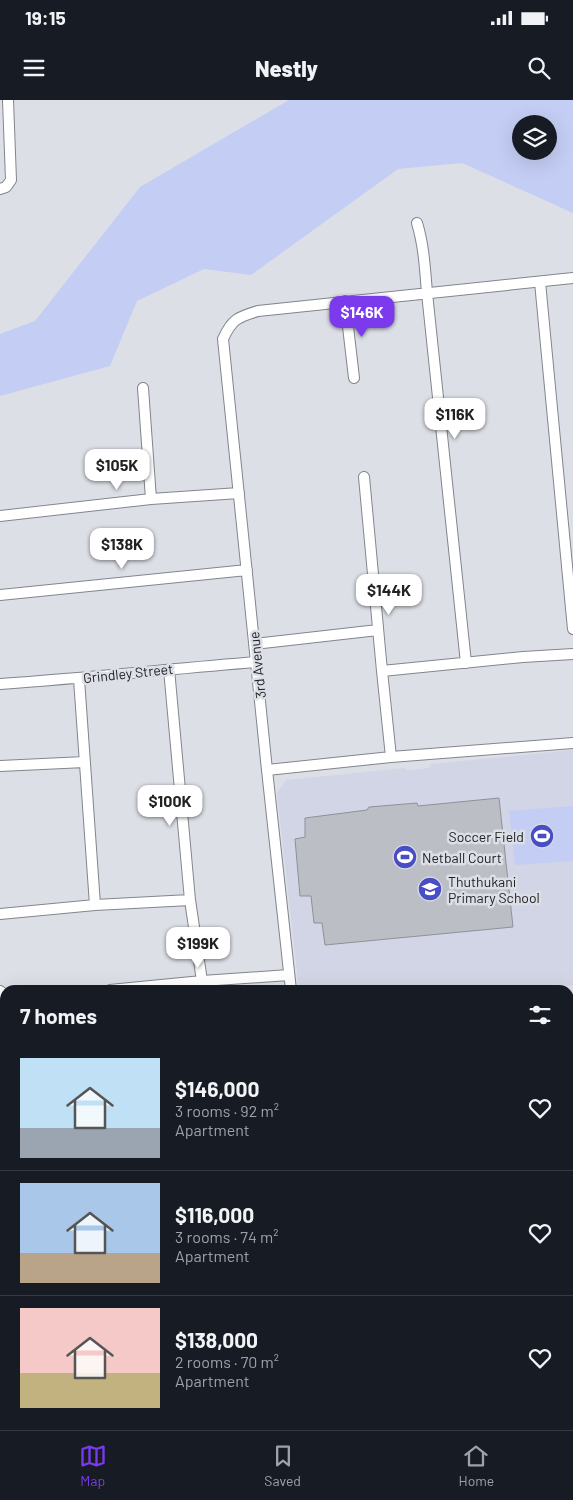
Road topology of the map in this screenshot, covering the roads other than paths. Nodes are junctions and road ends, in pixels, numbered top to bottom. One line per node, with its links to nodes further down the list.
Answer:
1 (8, 100): 2 (street)
2 (0, 189)
3 (416, 223): 6 (street)
4 (573, 278): 5 (street)
5 (540, 282): 6 (street); 16 (street)
6 (427, 293): 7 (street); 21 (street)
7 (345, 301): 8 (street); 11 (street, 3rd Avenue)
8 (354, 378)
9 (143, 388): 12 (street)
10 (364, 477): 17 (street)
11 (239, 493): 12 (street); 14 (street, 3rd Avenue)
12 (151, 499): 13 (street)
13 (0, 516)
14 (247, 570): 15 (street); 18 (street, 3rd Avenue)
15 (0, 595)
16 (573, 629)
17 (378, 630): 18 (street); 23 (street)
18 (254, 644): 20 (street, 3rd Avenue)
19 (573, 654): 21 (street)
20 (256, 662): 22 (street, Grindley Street); 30 (street, 3rd Avenue)
21 (466, 663): 23 (street)
22 (169, 669): 24 (street, Grindley Street); 31 (street)
23 (382, 671): 27 (street)
24 (79, 678): 25 (street, Grindley Street); 28 (street)
25 (0, 684)
26 (573, 743): 27 (street)
27 (391, 757): 30 (street)
28 (85, 762): 29 (street); 32 (street)
29 (0, 766)
30 (267, 770): 34 (street, 3rd Avenue)
31 (190, 900): 32 (street); 35 (street)
32 (95, 905): 33 (street)
33 (0, 914)
34 (289, 975): 35 (street); 37 (street, 3rd Avenue)
35 (202, 981): 36 (street)
36 (161, 985)
37 (290, 985)

